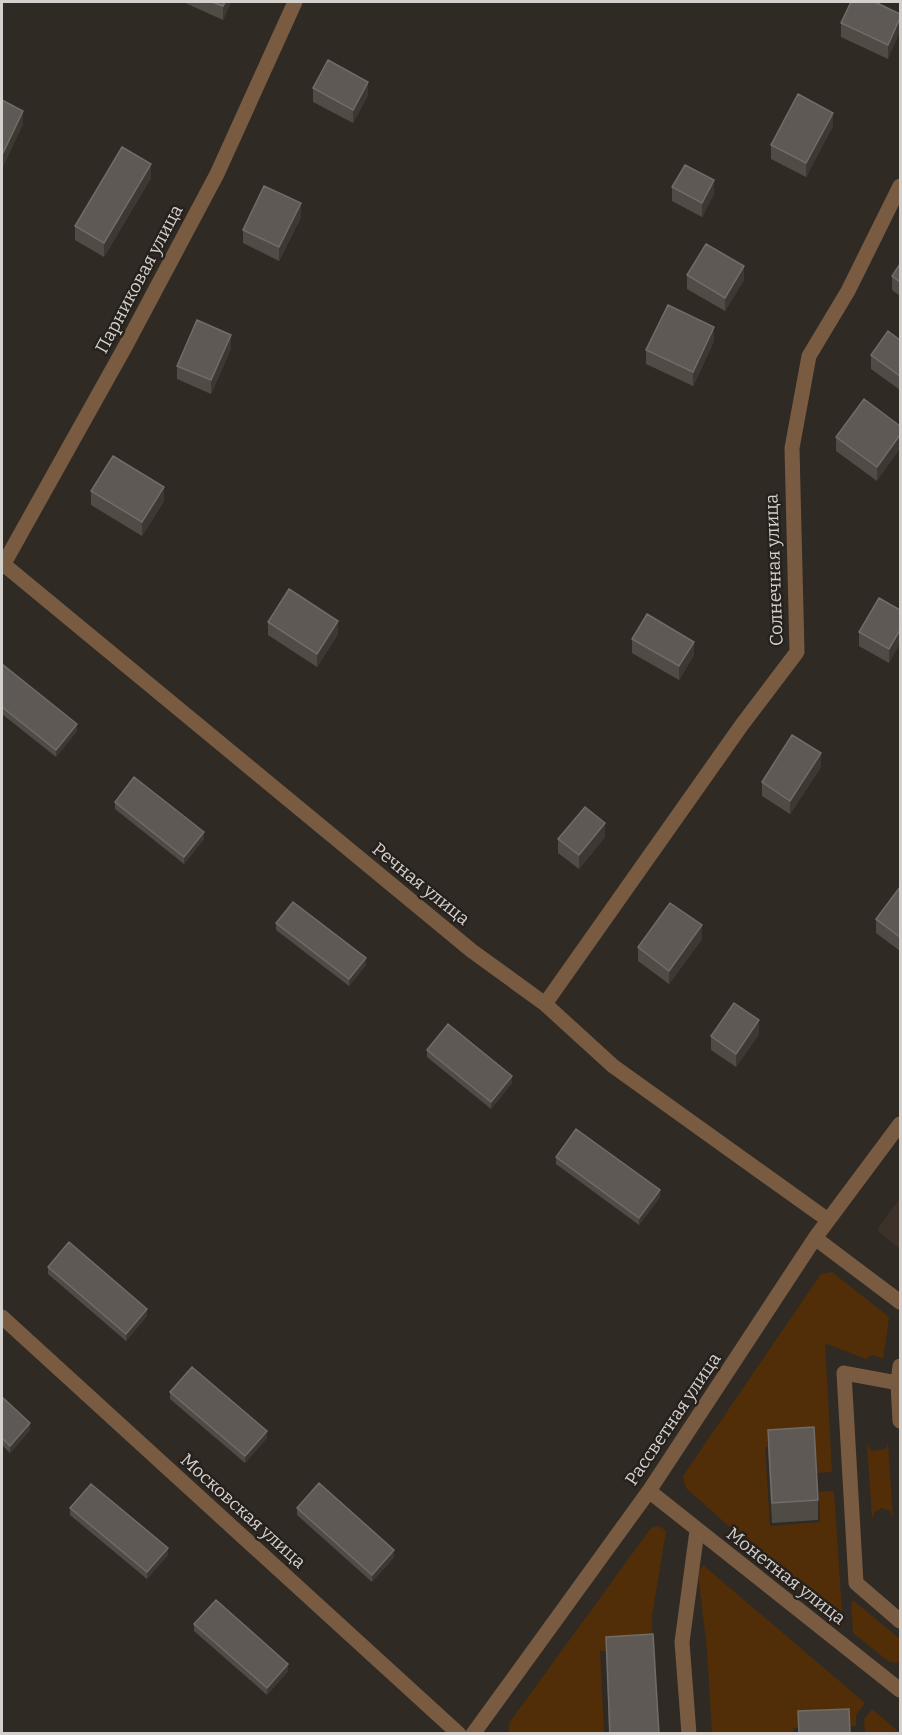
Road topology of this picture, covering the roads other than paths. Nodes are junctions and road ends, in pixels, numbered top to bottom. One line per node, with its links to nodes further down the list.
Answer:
1 (295, 2): 3 (street, Парниковая улица)
2 (900, 186): 4 (street, Солнечная улица)
3 (2, 565): 4 (street, Речная улица)
4 (545, 1004): 6 (street, Речная улица)
5 (900, 1124): 6 (street, Рассветная улица)
6 (828, 1220): 7 (street, Рассветная улица)
7 (815, 1239): 8 (street); 13 (street, Рассветная улица)
8 (900, 1302)
9 (2, 1317): 17 (street, Московская улица)
10 (900, 1366): 11 (street)
11 (898, 1383): 12 (street); 15 (street)
12 (900, 1421)
13 (649, 1491): 14 (street, Монетная улица); 18 (street, Рассветная улица)
14 (698, 1531): 16 (street, Монетная улица); 19 (street)
15 (900, 1621)
16 (900, 1690)
17 (459, 1734)
18 (473, 1734)
19 (689, 1734)

